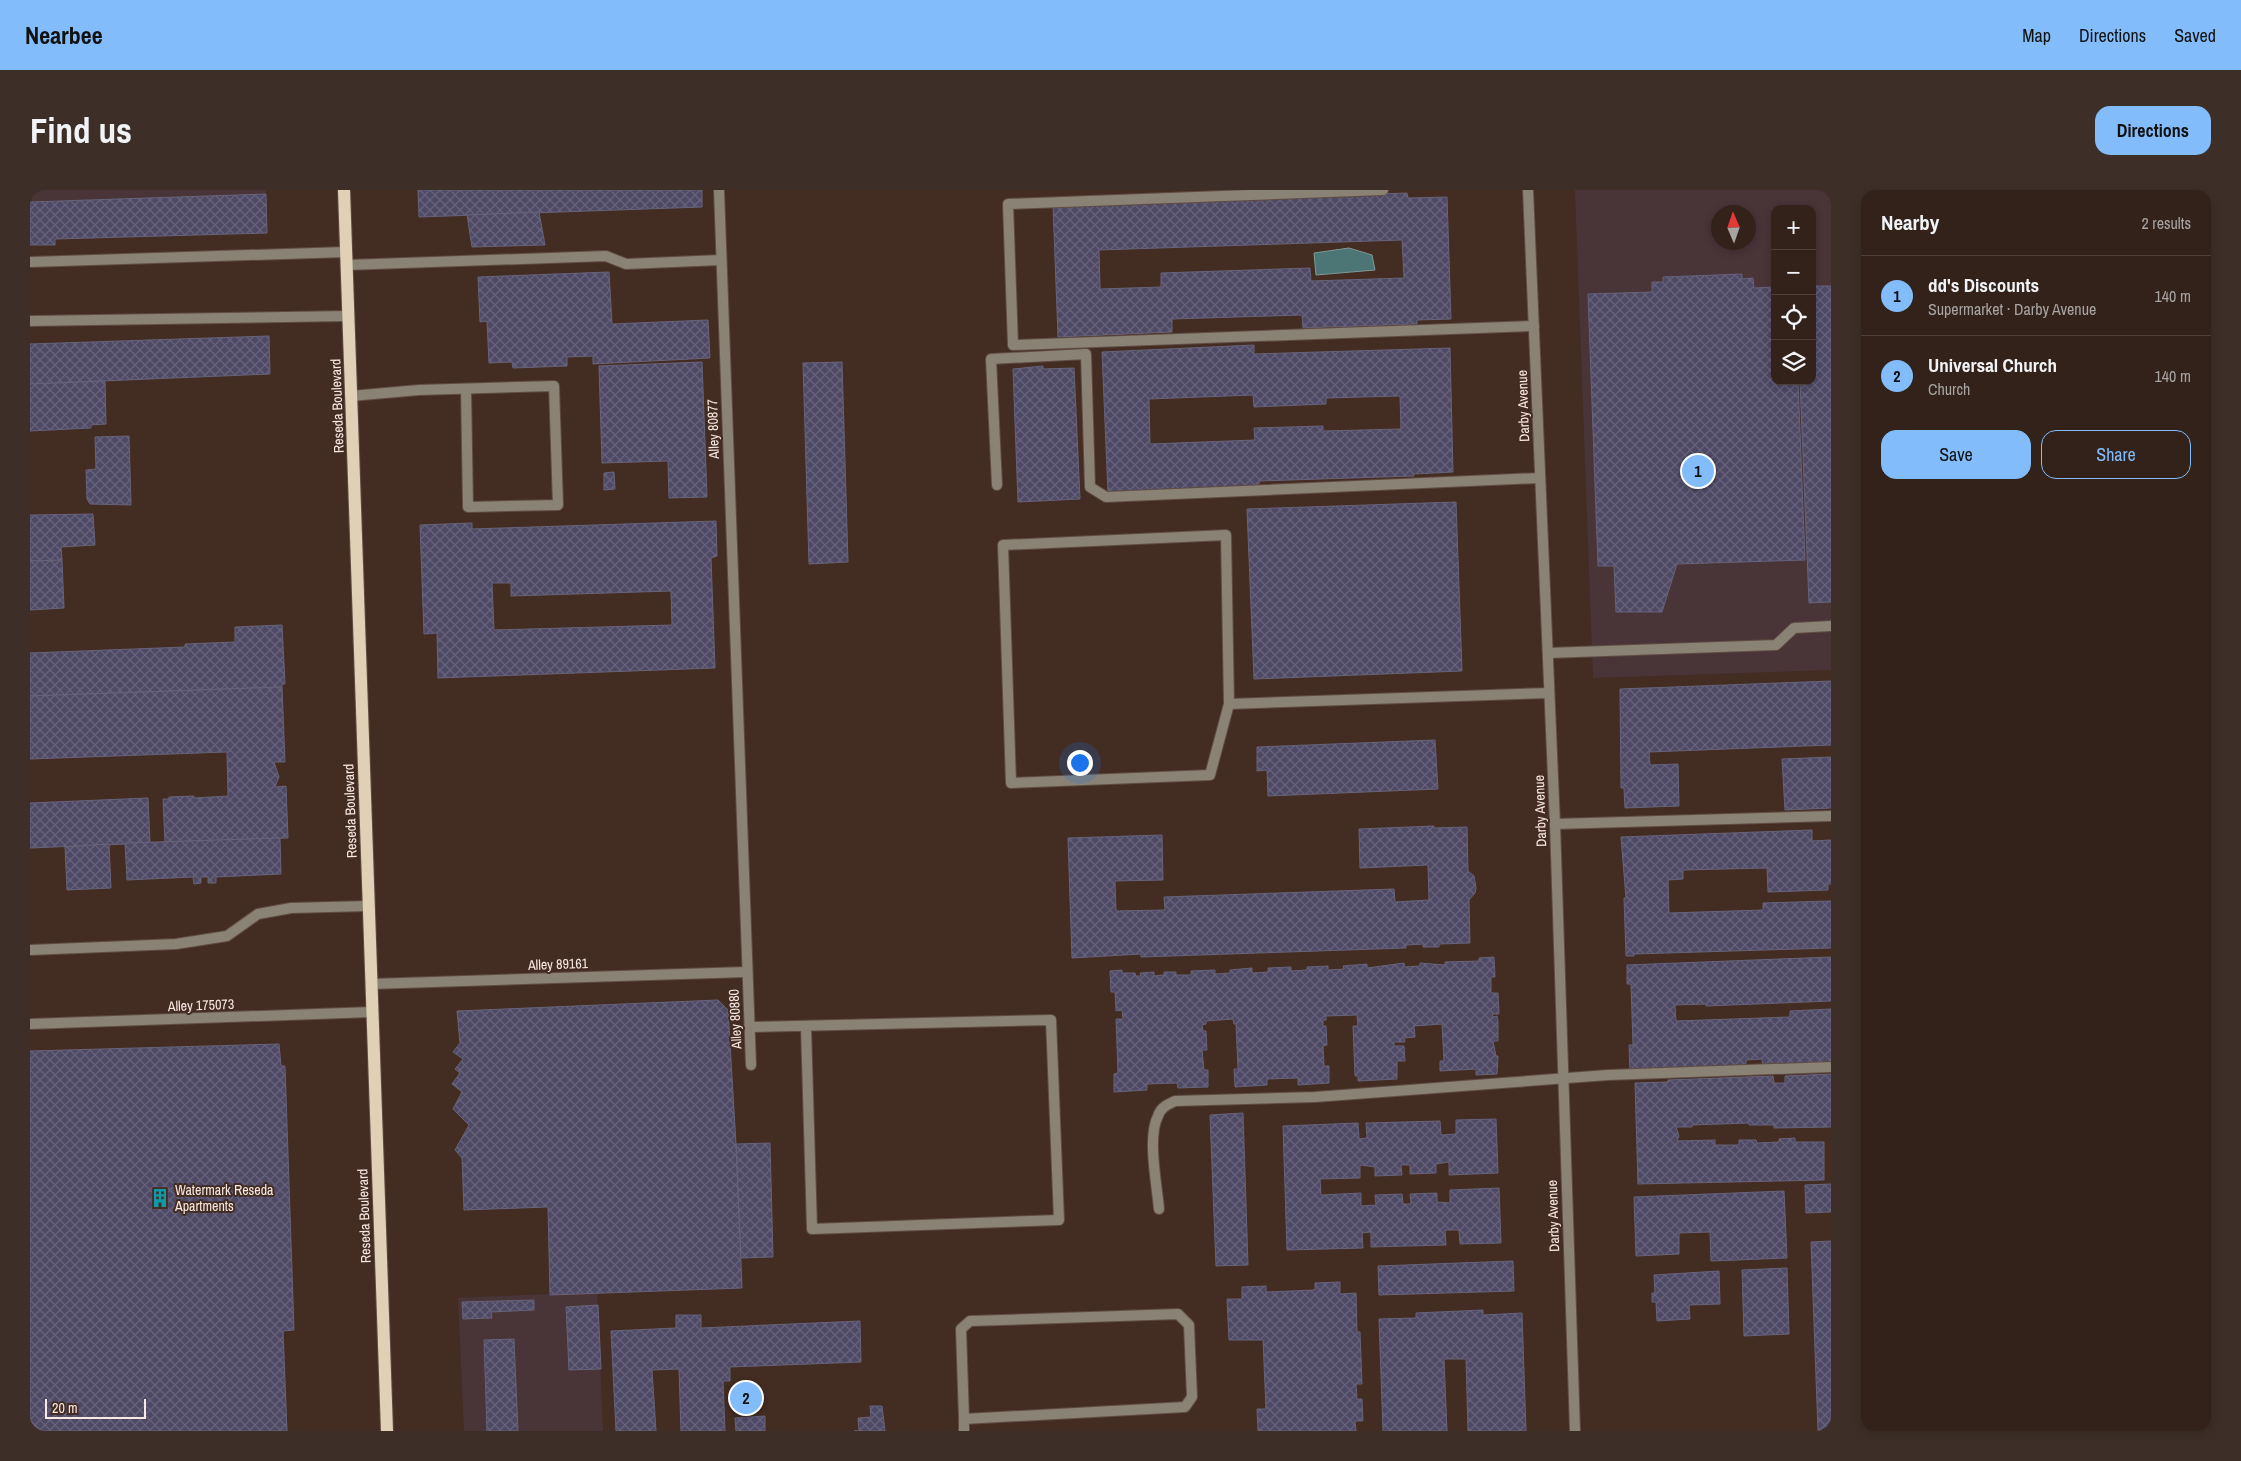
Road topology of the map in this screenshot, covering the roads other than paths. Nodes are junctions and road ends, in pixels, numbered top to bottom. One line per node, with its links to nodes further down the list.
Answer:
1 (344, 190): 5 (main road, Reseda Boulevard)
2 (719, 190): 6 (street, Alley 80877)
3 (1383, 190): 10 (street)
4 (1528, 190): 10 (street, Darby Avenue)
5 (347, 259): 6 (street); 7 (street); 8 (main road, Reseda Boulevard)
6 (721, 260): 23 (street, Alley 80877)
7 (30, 262)
8 (349, 316): 9 (street); 12 (main road, Reseda Boulevard)
9 (30, 321)
10 (1534, 326): 13 (street, Darby Avenue)
11 (466, 390): 11 (street); 12 (street)
12 (351, 396): 21 (main road, Reseda Boulevard)
13 (1539, 478): 14 (street); 16 (street, Darby Avenue)
14 (997, 485)
15 (1831, 626): 16 (street)
16 (1548, 654): 17 (street, Darby Avenue)
17 (1549, 693): 18 (street); 20 (street, Darby Avenue)
18 (1229, 704): 18 (street)
19 (1831, 816): 20 (street)
20 (1555, 824): 31 (street, Darby Avenue)
21 (368, 906): 22 (street); 24 (main road, Reseda Boulevard)
22 (30, 950)
23 (746, 968): 24 (street, Alley 89161); 28 (street, Alley 80880)
24 (371, 984): 25 (main road, Reseda Boulevard)
25 (372, 1012): 26 (street, Alley 175073); 34 (main road, Reseda Boulevard)
26 (30, 1024)
27 (806, 1027): 27 (street); 28 (street)
28 (748, 1028): 29 (street, Alley 80880)
29 (751, 1065)
30 (1831, 1067): 31 (street)
31 (1562, 1078): 32 (street); 36 (street, Darby Avenue)
32 (1158, 1209)
33 (964, 1419): 33 (street); 35 (street)
34 (387, 1431)
35 (964, 1431)
36 (1575, 1431)

